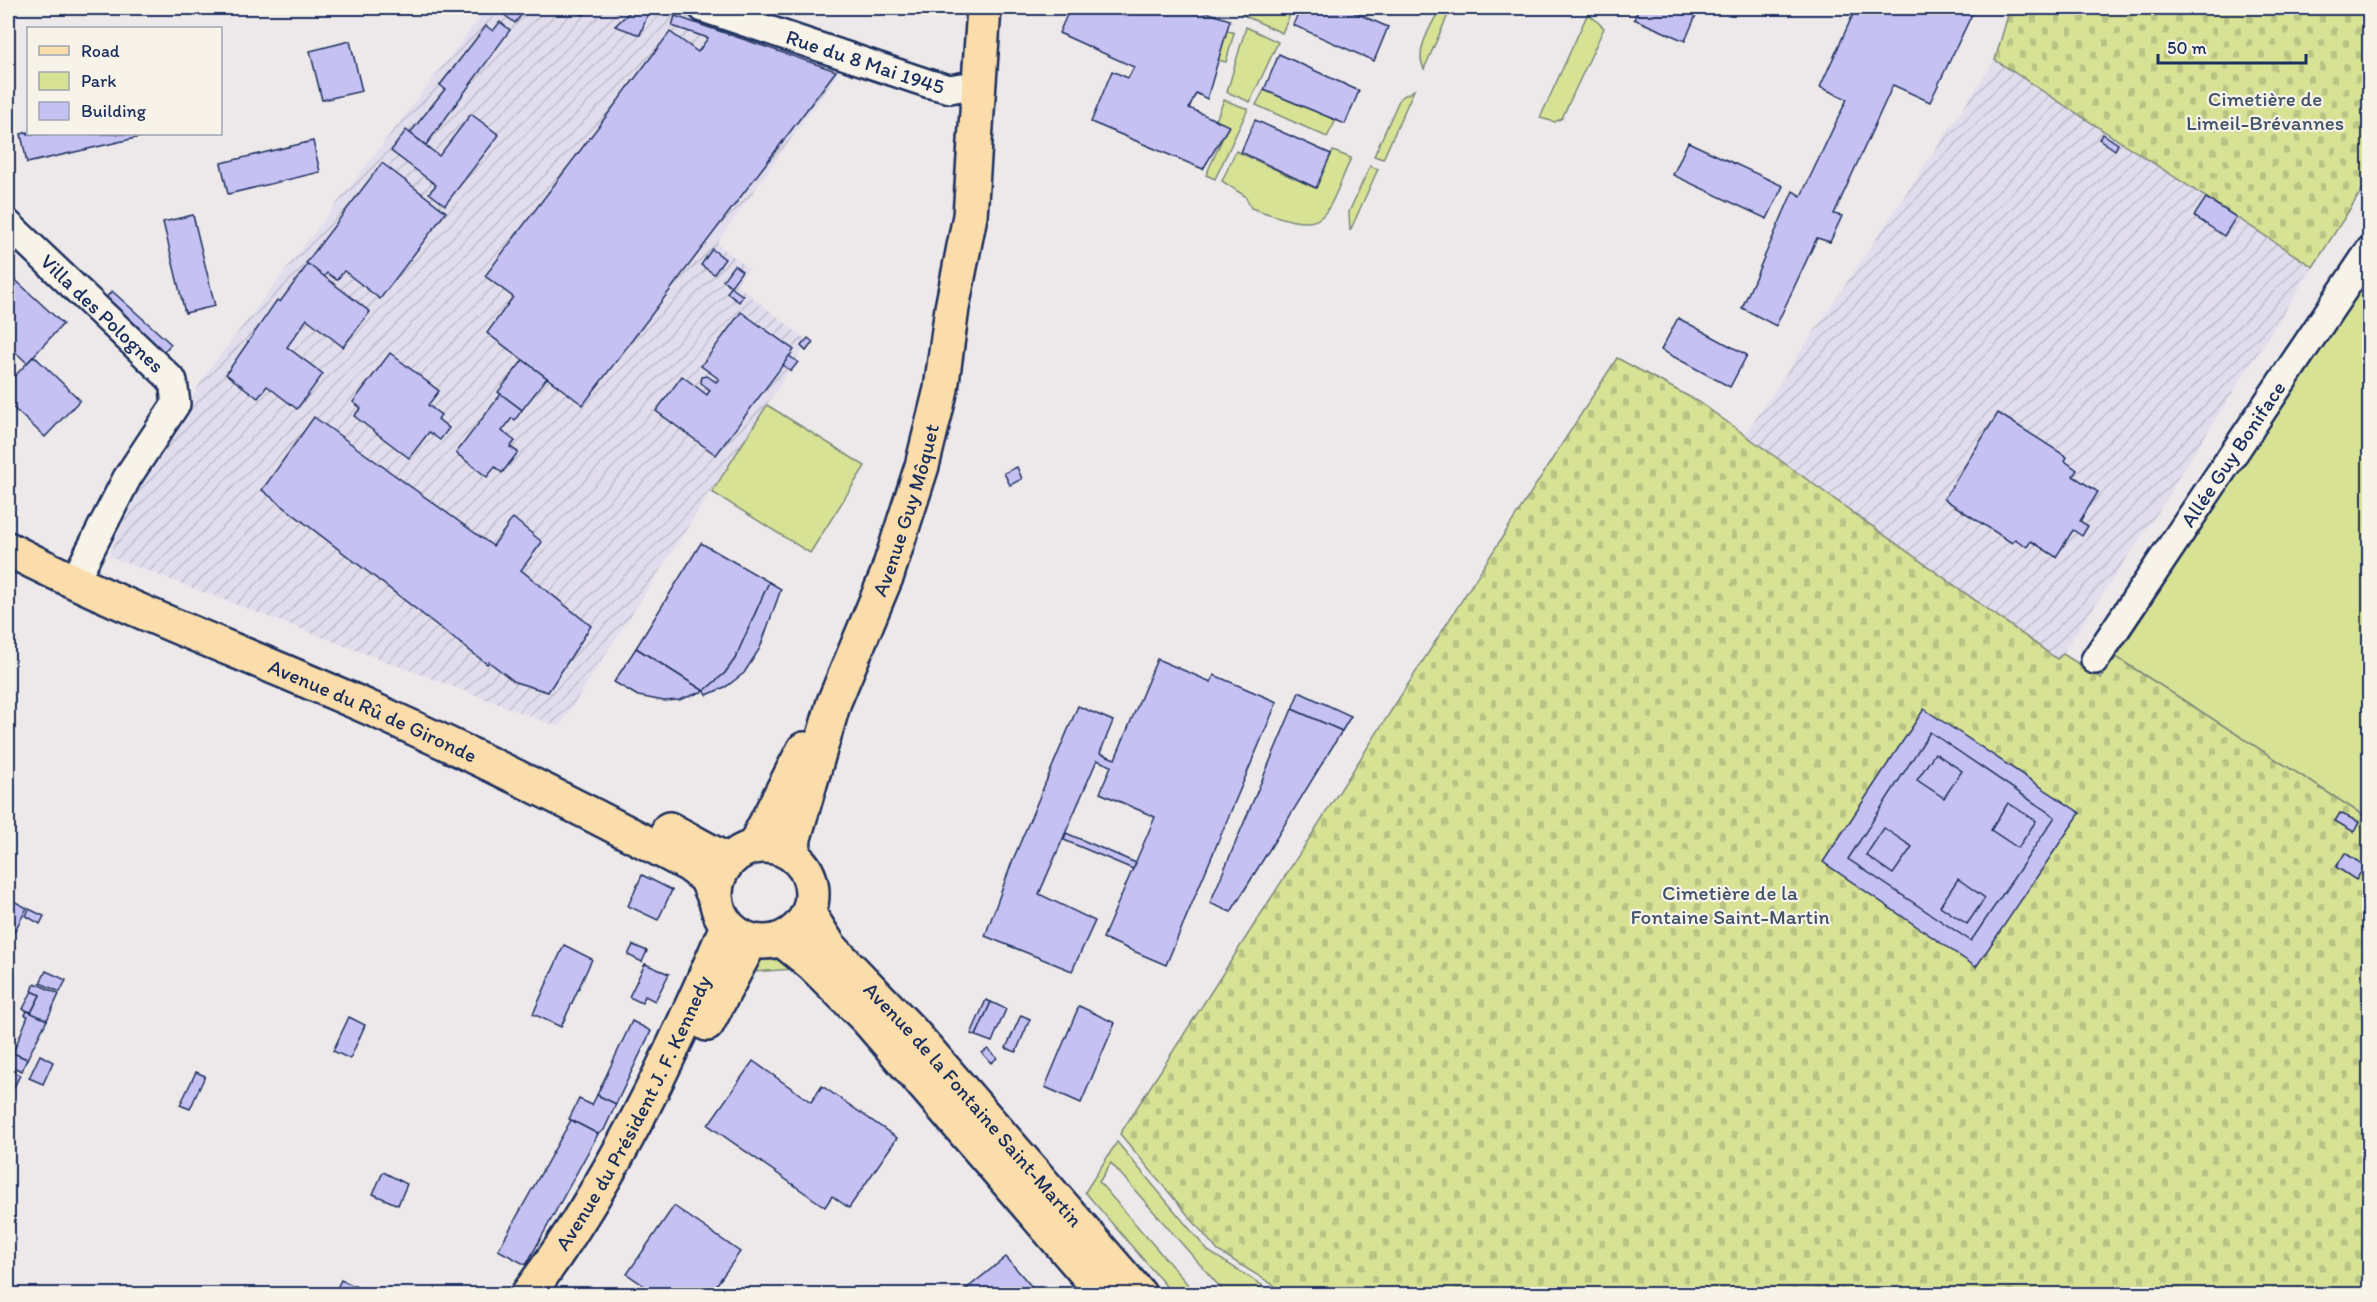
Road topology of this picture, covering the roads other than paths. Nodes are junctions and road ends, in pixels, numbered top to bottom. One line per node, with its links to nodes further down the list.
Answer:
1 (703, 8): 4 (street, Rue du 8 Mai 1945)
2 (968, 8): 4 (main road, Avenue Guy Môquet)
3 (984, 8): 7 (main road, Avenue Guy Môquet)
4 (961, 87): 7 (main road, Avenue Guy Môquet)
5 (8, 224): 10 (street, Villa des Polognes)
6 (2370, 250): 11 (street, Allée Guy Boniface)
7 (952, 308): 12 (main road, Avenue Guy Môquet)
8 (8, 533): 10 (main road, Avenue du Rû de Gironde)
9 (8, 549): 16 (main road, Avenue du Rû de Gironde)
10 (81, 568): 13 (main road, Avenue du Rû de Gironde)
11 (2095, 660)
12 (834, 702): 13 (main road, Avenue Guy Môquet); 14 (main road, Avenue Guy Môquet)
13 (741, 854): 14 (main road); 16 (main road)
14 (793, 855): 15 (main road)
15 (808, 915): 16 (main road); 20 (main road, Avenue de la Fontaine Saint-Martin)
16 (744, 927): 17 (main road, Avenue du Président J. F. Kennedy); 18 (main road, Avenue du Président J. F. Kennedy); 19 (main road, Avenue de la Fontaine Saint-Martin)
17 (528, 1294)
18 (554, 1294)
19 (1104, 1294)
20 (1139, 1294)

